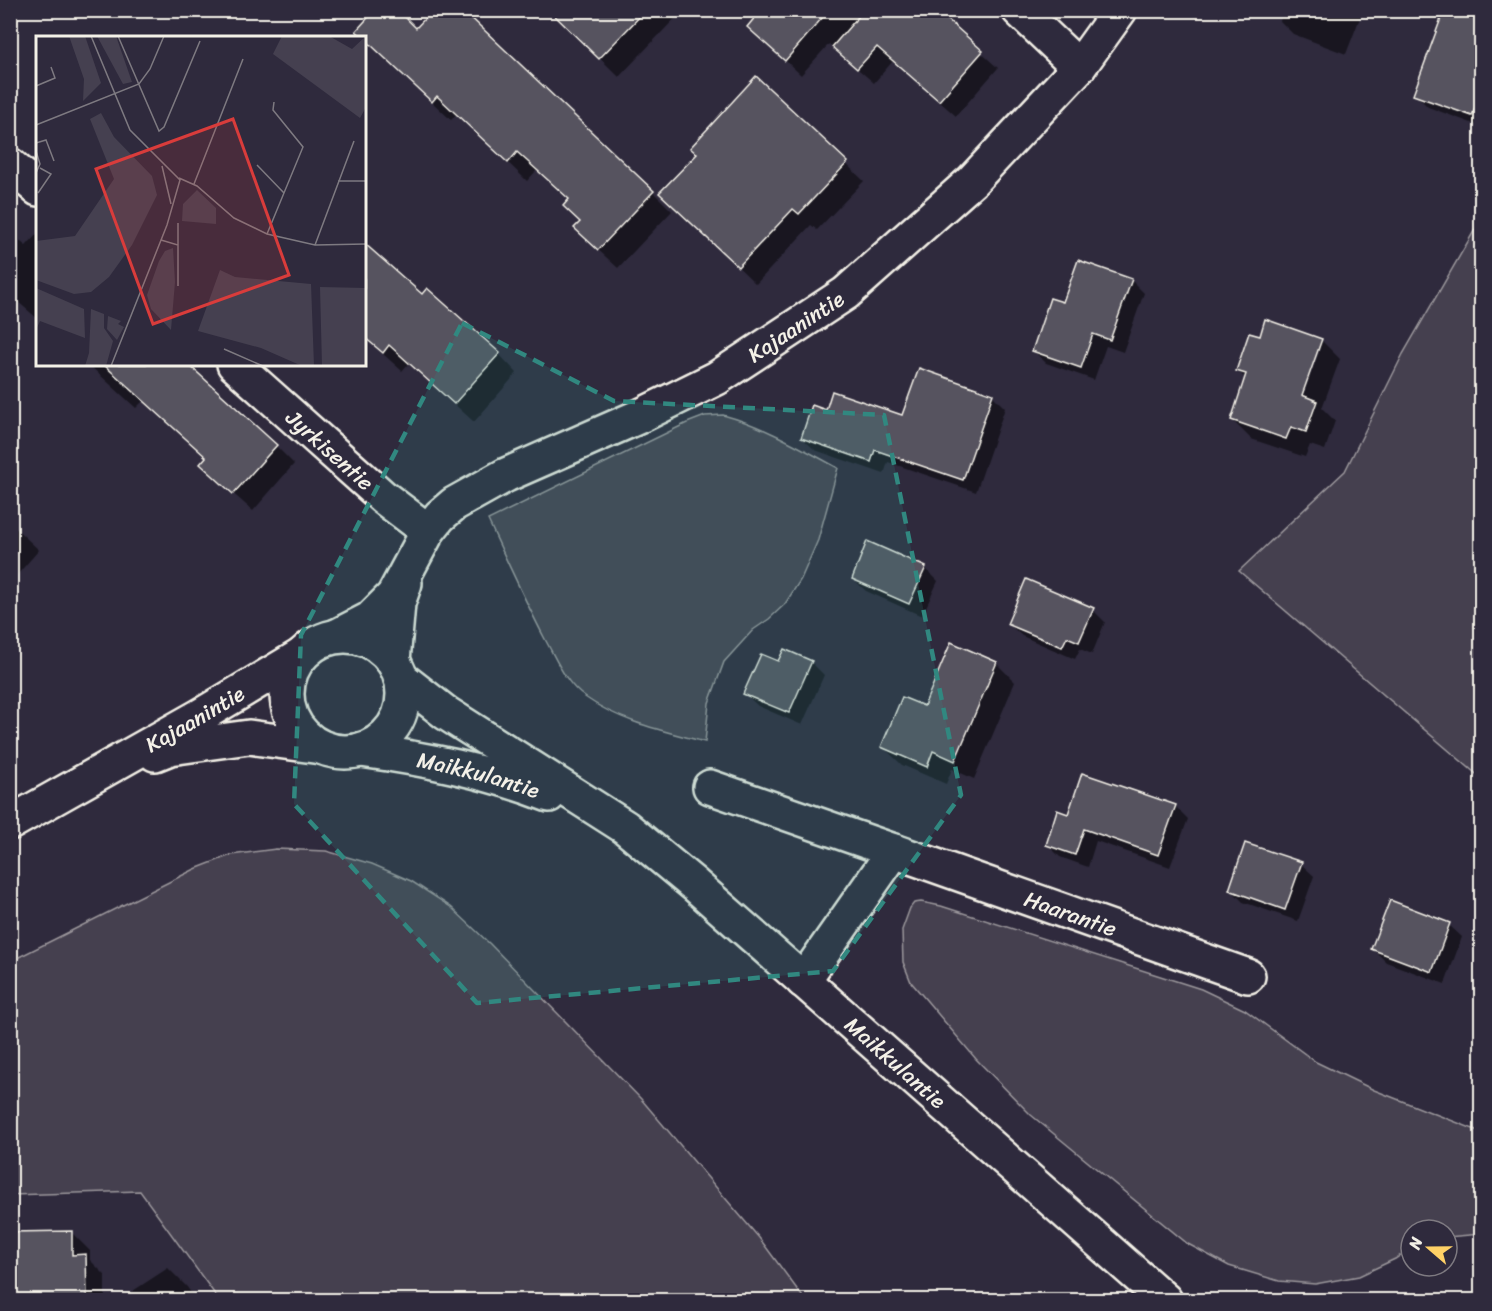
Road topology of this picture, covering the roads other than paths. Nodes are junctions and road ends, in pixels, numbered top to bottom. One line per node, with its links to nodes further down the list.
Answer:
1 (1019, 10): 3 (street)
2 (1120, 10): 3 (street, Kajaanintie)
3 (1079, 67): 7 (street, Kajaanintie)
4 (10, 165): 5 (street)
5 (36, 187)
6 (236, 366): 7 (street, Jyrkisentie)
7 (420, 545): 8 (street, Kajaanintie); 10 (street, Kajaanintie)
8 (337, 636): 9 (street); 10 (street)
9 (302, 655): 11 (street); 13 (street, Kajaanintie)
10 (397, 670): 12 (street); 16 (street, Maikkulantie)
11 (321, 747): 12 (street); 13 (street, Kajaanintie)
12 (361, 750): 16 (street, Maikkulantie)
13 (87, 781): 15 (street, Kajaanintie)
14 (710, 787): 17 (street, Haarantie)
15 (10, 823)
16 (625, 826): 19 (street, Maikkulantie)
17 (894, 851): 18 (street, Haarantie); 19 (street)
18 (1248, 976)
19 (803, 981): 20 (street, Maikkulantie)
20 (1165, 1300)

